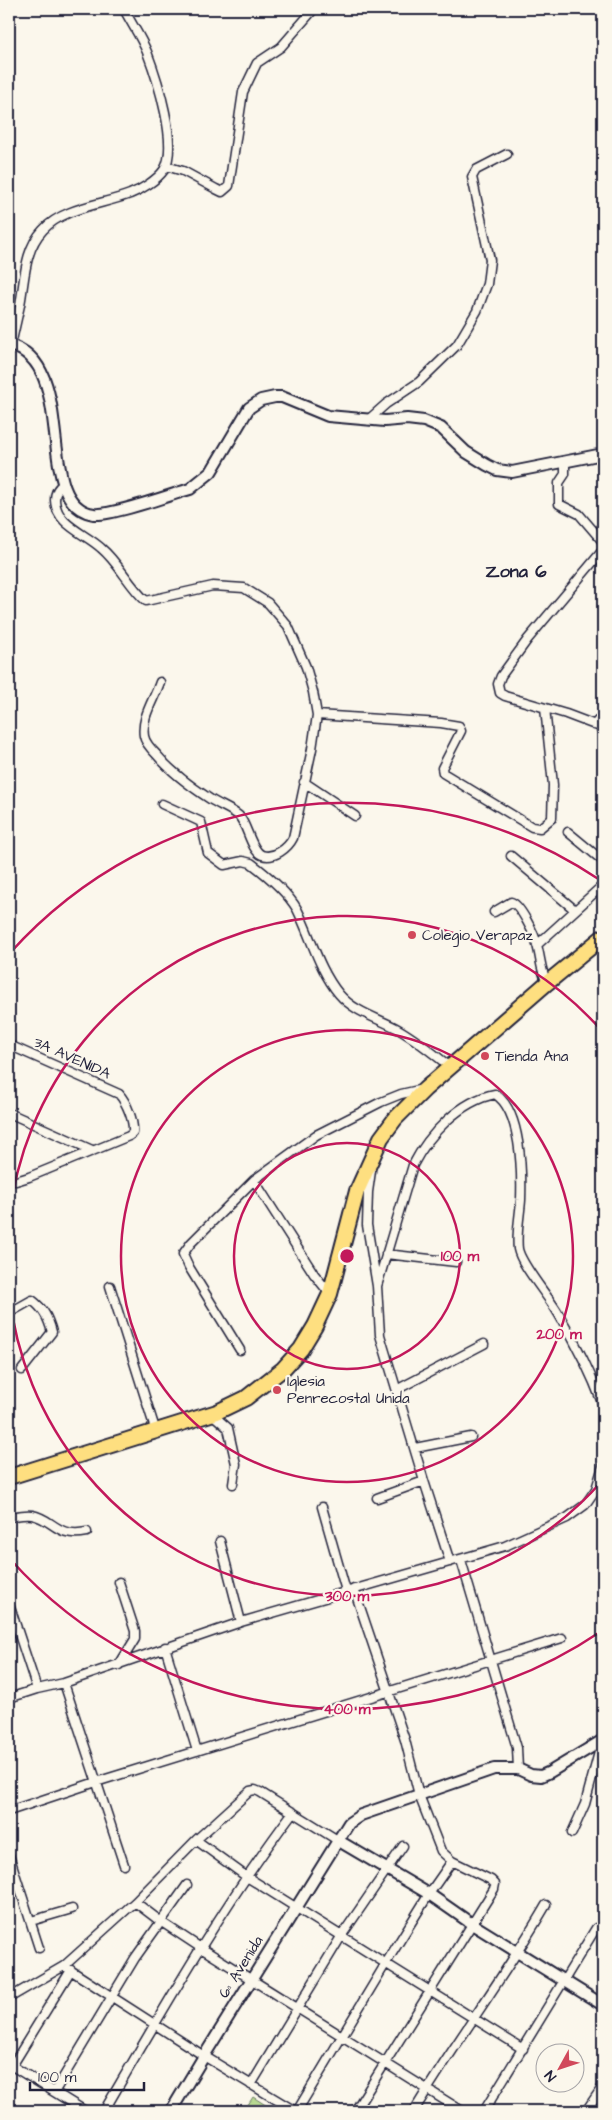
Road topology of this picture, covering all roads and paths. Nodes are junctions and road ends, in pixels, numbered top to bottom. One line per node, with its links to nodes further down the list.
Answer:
1 (124, 9): 4 (street)
2 (314, 9): 4 (street)
3 (507, 154): 6 (street)
4 (166, 166): 5 (street)
5 (10, 345): 9 (street)
6 (368, 420): 8 (street); 9 (street)
7 (603, 454): 8 (street)
8 (566, 463): 10 (street)
9 (64, 484): 14 (street)
10 (603, 542)
11 (603, 550): 13 (street)
12 (160, 682): 18 (street)
13 (545, 708): 14 (street); 16 (street)
14 (317, 714): 18 (street)
15 (603, 715): 16 (street)
16 (594, 725): 17 (street)
17 (603, 728)
18 (304, 782): 20 (street)
19 (162, 804): 31 (street)
20 (355, 816)
21 (568, 832): 23 (street)
22 (511, 856): 25 (street)
23 (603, 862)
24 (603, 885): 25 (street)
25 (575, 910): 28 (street)
26 (494, 912): 28 (street)
27 (603, 937): 29 (highway)
28 (538, 945): 29 (street)
29 (546, 984): 31 (highway)
30 (9, 1045): 34 (street, 3A AVENIDA)
31 (450, 1067): 32 (highway)
32 (425, 1089): 35 (highway); 37 (street)
33 (9, 1113): 34 (street)
34 (92, 1150): 36 (street)
35 (374, 1156): 41 (street); 42 (highway)
36 (12, 1180)
37 (254, 1180): 42 (street); 45 (street)
38 (386, 1254): 39 (street); 41 (street); 48 (street)
39 (456, 1262)
40 (110, 1286): 50 (street)
41 (376, 1286): 47 (street)
42 (330, 1294): 49 (highway)
43 (9, 1312): 46 (street)
44 (484, 1344): 47 (street)
45 (240, 1350)
46 (22, 1370)
47 (398, 1389): 52 (street)
48 (603, 1405)
49 (212, 1414): 50 (highway); 56 (street)
50 (156, 1432): 54 (highway)
51 (471, 1437): 52 (street)
52 (415, 1448): 55 (street)
53 (603, 1466): 62 (street)
54 (9, 1477)
55 (424, 1481): 57 (street); 63 (street)
56 (233, 1484)
57 (377, 1498)
58 (322, 1507): 65 (street)
59 (9, 1516): 60 (street)
60 (87, 1532)
61 (220, 1541): 67 (street)
62 (461, 1560): 63 (street); 70 (street)
63 (450, 1562): 65 (street)
64 (119, 1582): 71 (street)
65 (350, 1590): 67 (street); 74 (street)
66 (9, 1604): 73 (street)
67 (241, 1622): 69 (street)
68 (562, 1638): 70 (street)
69 (166, 1648): 71 (street); 77 (street)
70 (491, 1660): 74 (street); 78 (street)
71 (119, 1665): 72 (street)
72 (64, 1683): 73 (street); 79 (street)
73 (37, 1689): 75 (street)
74 (389, 1692): 77 (street); 80 (street)
75 (9, 1698)
76 (602, 1740): 78 (street, 6ª Avenida); 83 (street)
77 (197, 1751): 79 (street)
78 (518, 1770): 80 (street, 6ª Avenida)
79 (96, 1782): 81 (street); 89 (street)
80 (419, 1796): 85 (street, 6ª Avenida); 88 (street)
81 (9, 1810)
82 (293, 1812): 84 (street); 85 (street); 91 (street)
83 (572, 1833)
84 (196, 1840): 91 (street); 94 (street)
85 (339, 1841): 90 (street); 96 (street, 6ª Avenida)
86 (403, 1846): 90 (street)
87 (9, 1855): 98 (street)
88 (452, 1861): 93 (street); 100 (street)
89 (124, 1865)
90 (386, 1870): 93 (street); 102 (street)
91 (247, 1878): 96 (street); 104 (street)
92 (187, 1885): 99 (street)
93 (429, 1894): 100 (street); 106 (street)
94 (135, 1902): 99 (street); 107 (street)
95 (546, 1905): 105 (street)
96 (296, 1908): 102 (street); 109 (street, 6ª Avenida)
97 (72, 1909): 98 (street)
98 (31, 1921): 103 (street)
99 (160, 1921): 104 (street); 112 (street)
100 (472, 1924): 105 (street); 111 (street)
101 (596, 1928): 110 (street)
102 (342, 1935): 106 (street); 115 (street)
103 (39, 1948)
104 (201, 1948): 109 (street); 117 (street)
105 (518, 1953): 110 (street); 116 (street)
106 (386, 1963): 111 (street); 118 (street)
107 (64, 1966): 108 (street); 113 (street)
108 (71, 1970): 112 (street); 122 (street)
109 (251, 1979): 115 (street); 120 (street, 6ª Avenida)
110 (563, 1982): 114 (street); 119 (street)
111 (430, 1990): 116 (street); 121 (street)
112 (113, 1997): 117 (street); 126 (street)
113 (9, 1998)
114 (603, 2005)
115 (298, 2008): 118 (street); 123 (street)
116 (474, 2017): 119 (street); 125 (street)
117 (155, 2025): 120 (street); 128 (street)
118 (342, 2036): 121 (street); 130 (street)
119 (523, 2049): 134 (street)
120 (204, 2056): 123 (street); 129 (street, 6ª Avenida)
121 (385, 2064): 125 (street); 131 (street)
122 (10, 2065): 126 (street)
123 (251, 2084): 130 (street)
124 (603, 2086): 135 (street)
125 (427, 2090): 132 (street); 133 (street)
126 (55, 2091): 127 (street)
127 (85, 2111)
128 (104, 2111)
129 (171, 2111)
130 (296, 2111)
131 (354, 2111)
132 (414, 2111)
133 (462, 2111)
134 (484, 2111)
135 (586, 2111)

